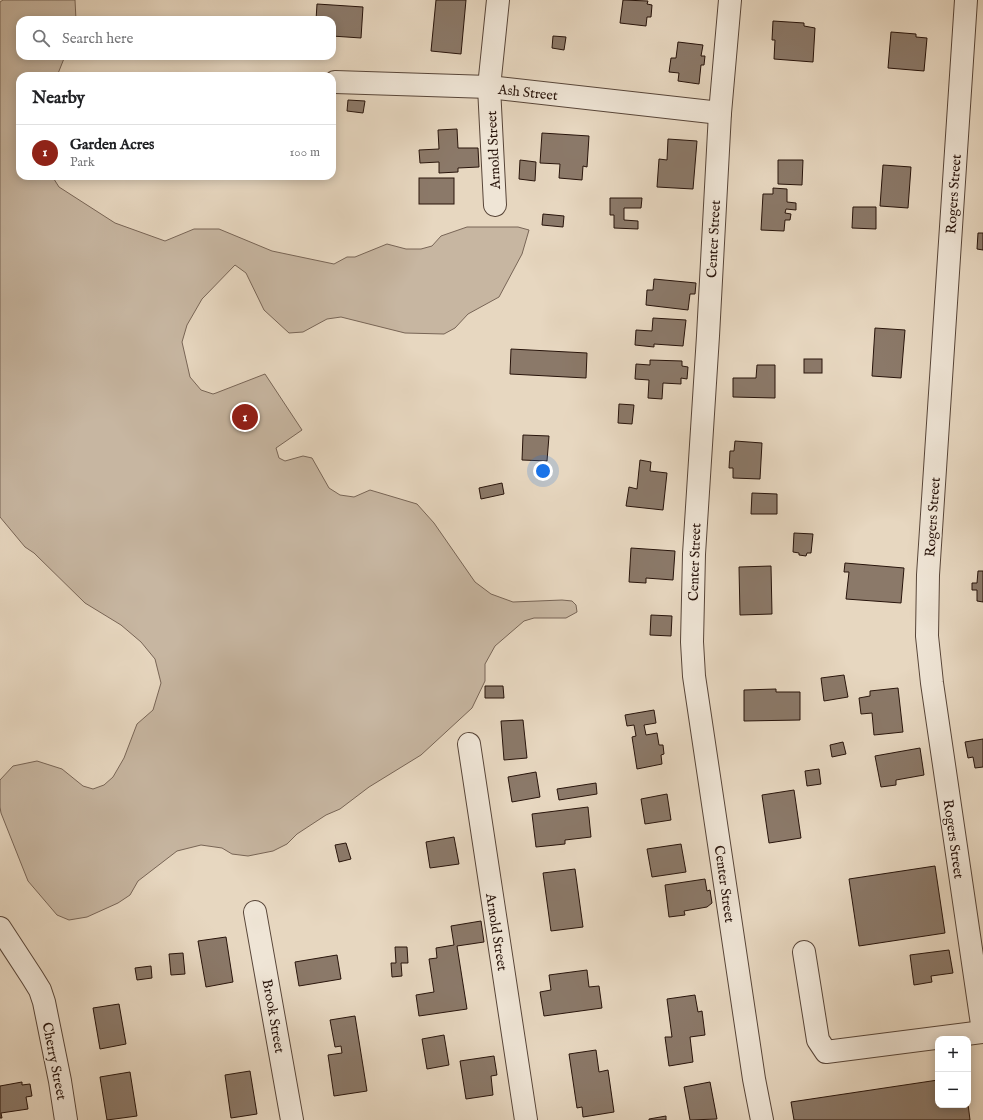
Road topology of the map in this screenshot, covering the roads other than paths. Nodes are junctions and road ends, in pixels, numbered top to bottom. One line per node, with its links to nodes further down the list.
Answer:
1 (498, 0): 5 (street, Arnold Street)
2 (730, 0): 6 (street, Center Street)
3 (966, 0): 12 (street, Rogers Street)
4 (336, 82): 5 (street, Ash Street)
5 (489, 87): 6 (street, Ash Street); 7 (street, Arnold Street)
6 (720, 113): 16 (street, Center Street)
7 (495, 204)
8 (469, 744): 15 (street, Arnold Street)
9 (255, 912): 14 (street, Brook Street)
10 (0, 928): 13 (street, Cherry Street)
11 (804, 952): 12 (street)
12 (983, 1031)
13 (66, 1120)
14 (292, 1120)
15 (526, 1120)
16 (762, 1120)

